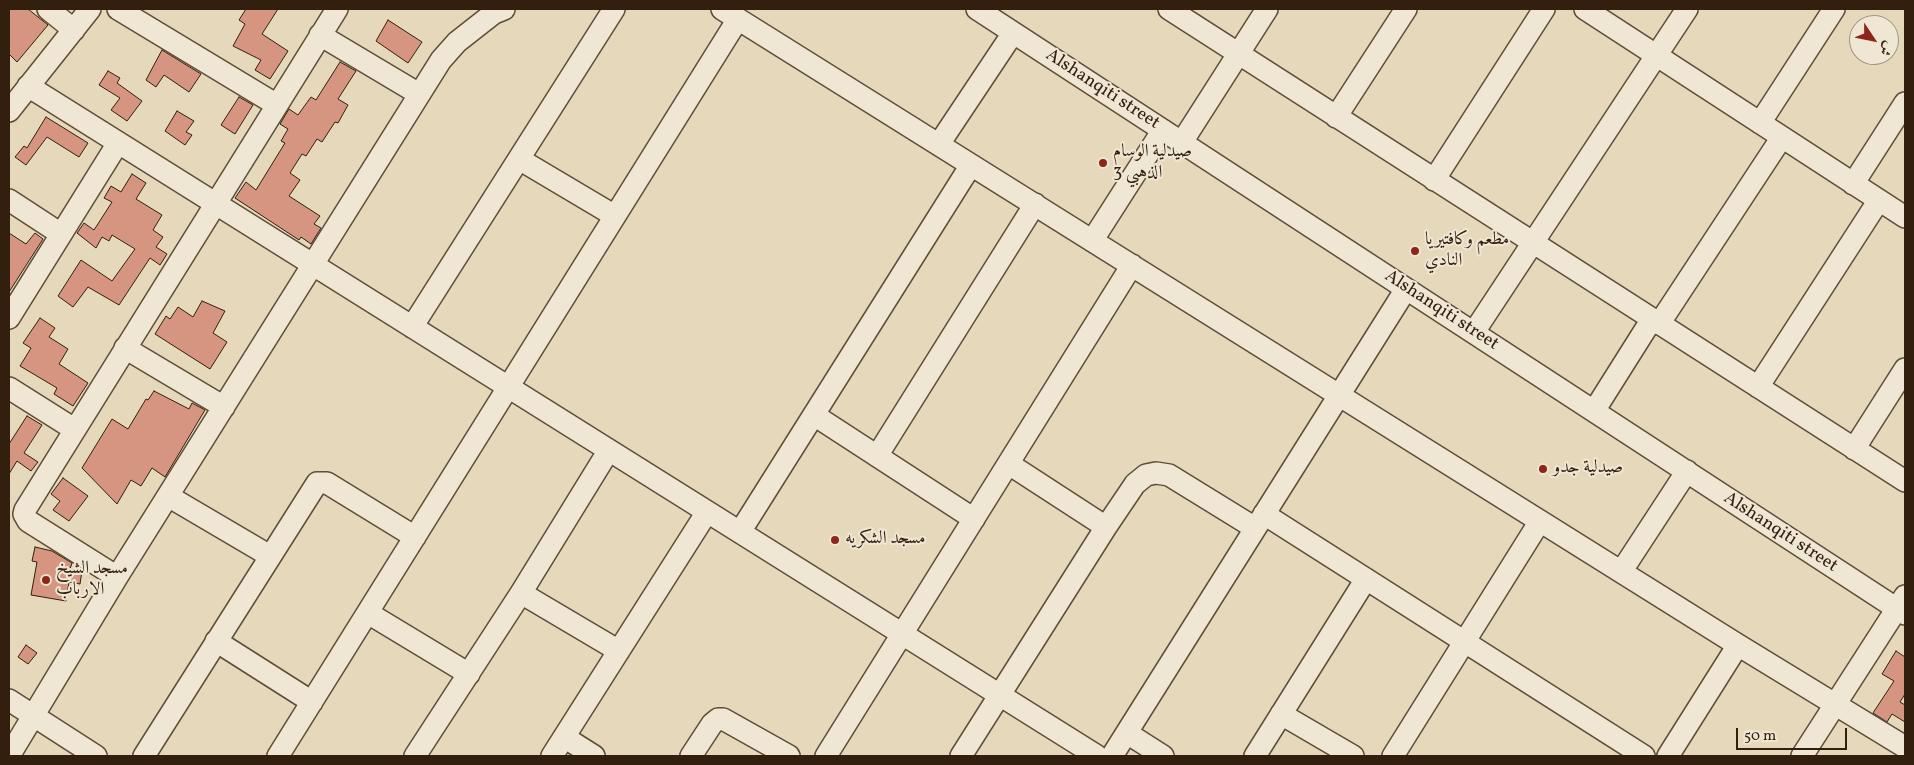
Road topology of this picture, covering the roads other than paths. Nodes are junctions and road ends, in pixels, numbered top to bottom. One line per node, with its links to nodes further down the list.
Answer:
1 (48, 9): 16 (street)
2 (90, 9): 16 (street)
3 (118, 9): 24 (street)
4 (336, 9): 18 (street)
5 (504, 9): 22 (street)
6 (977, 9): 17 (street, Alshanqiti street)
7 (1169, 9): 19 (street)
8 (1268, 9): 19 (street)
9 (1406, 9): 26 (street)
10 (1544, 9): 35 (street)
11 (1585, 9): 20 (street)
12 (1687, 9): 20 (street)
13 (1834, 9): 27 (street)
14 (609, 10): 33 (street)
15 (730, 14): 32 (street); 41 (street)
16 (74, 30): 21 (street)
17 (1013, 32): 28 (street, Alshanqiti street); 32 (street)
18 (320, 35): 22 (street); 24 (street)
19 (1238, 54): 26 (street); 31 (street)
20 (1656, 55): 27 (street); 45 (street)
21 (28, 86): 25 (street); 30 (street)
22 (419, 94): 46 (street)
23 (1905, 103): 36 (street)
24 (277, 105): 39 (street)
25 (9, 111)
26 (1336, 117): 35 (street)
27 (1760, 123): 29 (street)
28 (1163, 130): 31 (street, Alshanqiti street); 44 (street)
29 (1782, 137): 36 (street); 50 (street)
30 (118, 142): 39 (street); 43 (street)
31 (1182, 142): 48 (street, Alshanqiti street)
32 (939, 144): 34 (street)
33 (519, 159): 41 (street); 51 (street)
34 (971, 165): 40 (street); 61 (street)
35 (1434, 180): 45 (street)
36 (1853, 184): 38 (street)
37 (9, 200): 43 (street)
38 (1879, 200): 42 (street); 56 (street)
39 (215, 204): 46 (street); 53 (street)
40 (1034, 204): 44 (street); 65 (street)
41 (615, 216): 55 (street)
42 (1905, 217)
43 (61, 234): 49 (street)
44 (1092, 241): 47 (street)
45 (1534, 244): 50 (street); 52 (street)
46 (313, 265): 51 (street); 59 (street)
47 (1132, 265): 58 (street); 66 (street)
48 (1406, 289): 52 (street, Alshanqiti street); 58 (street)
49 (9, 318)
50 (1655, 321): 56 (street); 60 (street)
51 (412, 327): 55 (street)
52 (1474, 332): 60 (street, Alshanqiti street)
53 (125, 348): 59 (street); 62 (street)
54 (1905, 369): 63 (street)
55 (508, 387): 64 (street); 76 (street)
56 (1758, 387): 63 (street)
57 (9, 388): 62 (street)
58 (1339, 395): 72 (street); 73 (street)
59 (224, 407): 69 (street)
60 (1594, 411): 67 (street, Alshanqiti street)
61 (814, 415): 65 (street); 75 (street)
62 (74, 429): 79 (street)
63 (1854, 449): 68 (street)
64 (609, 450): 70 (street); 81 (street)
65 (877, 456): 71 (street)
66 (1009, 464): 71 (street); 74 (street)
67 (1687, 472): 78 (street); 82 (street, Alshanqiti street)
68 (1905, 481)
69 (168, 496): 77 (street); 79 (street)
70 (707, 512): 75 (street); 88 (street)
71 (974, 519): 84 (street)
72 (1260, 521): 74 (street); 80 (street); 96 (street)
73 (1540, 521): 78 (street); 86 (street)
74 (1106, 527): 90 (street)
75 (740, 532): 84 (street)
76 (415, 537): 77 (street); 83 (street)
77 (270, 556): 85 (street)
78 (1621, 572): 87 (street)
79 (117, 577): 95 (street)
80 (1366, 578): 86 (street); 94 (street)
81 (521, 593): 88 (street); 89 (street)
82 (1902, 606): 93 (street)
83 (368, 613): 89 (street); 92 (street)
84 (902, 634): 90 (street); 108 (street)
85 (216, 641): 92 (street); 101 (street)
86 (1465, 642): 115 (street); 116 (street)
87 (1738, 645): 93 (street); 117 (street)
88 (620, 651): 97 (street)
89 (469, 674): 103 (street)
90 (999, 695): 109 (street); 110 (street)
91 (9, 700): 95 (street)
92 (312, 702): 102 (street)
93 (1834, 704): 98 (street); 118 (street)
94 (1282, 714): 113 (street); 114 (street)
95 (34, 716): 99 (street); 100 (street)
96 (1127, 733): 111 (street); 112 (street)
97 (564, 737): 104 (street); 105 (street)
98 (1905, 747)
99 (9, 756)
100 (96, 756)
101 (144, 756)
102 (278, 756)
103 (416, 756)
104 (552, 756)
105 (594, 756)
106 (690, 756): 107 (street)
107 (789, 756)
108 (826, 756)
109 (962, 756)
110 (1097, 756)
111 (1112, 756)
112 (1163, 756)
113 (1255, 756)
114 (1353, 756)
115 (1393, 756)
116 (1644, 756)
117 (1668, 756)
118 (1802, 756)

